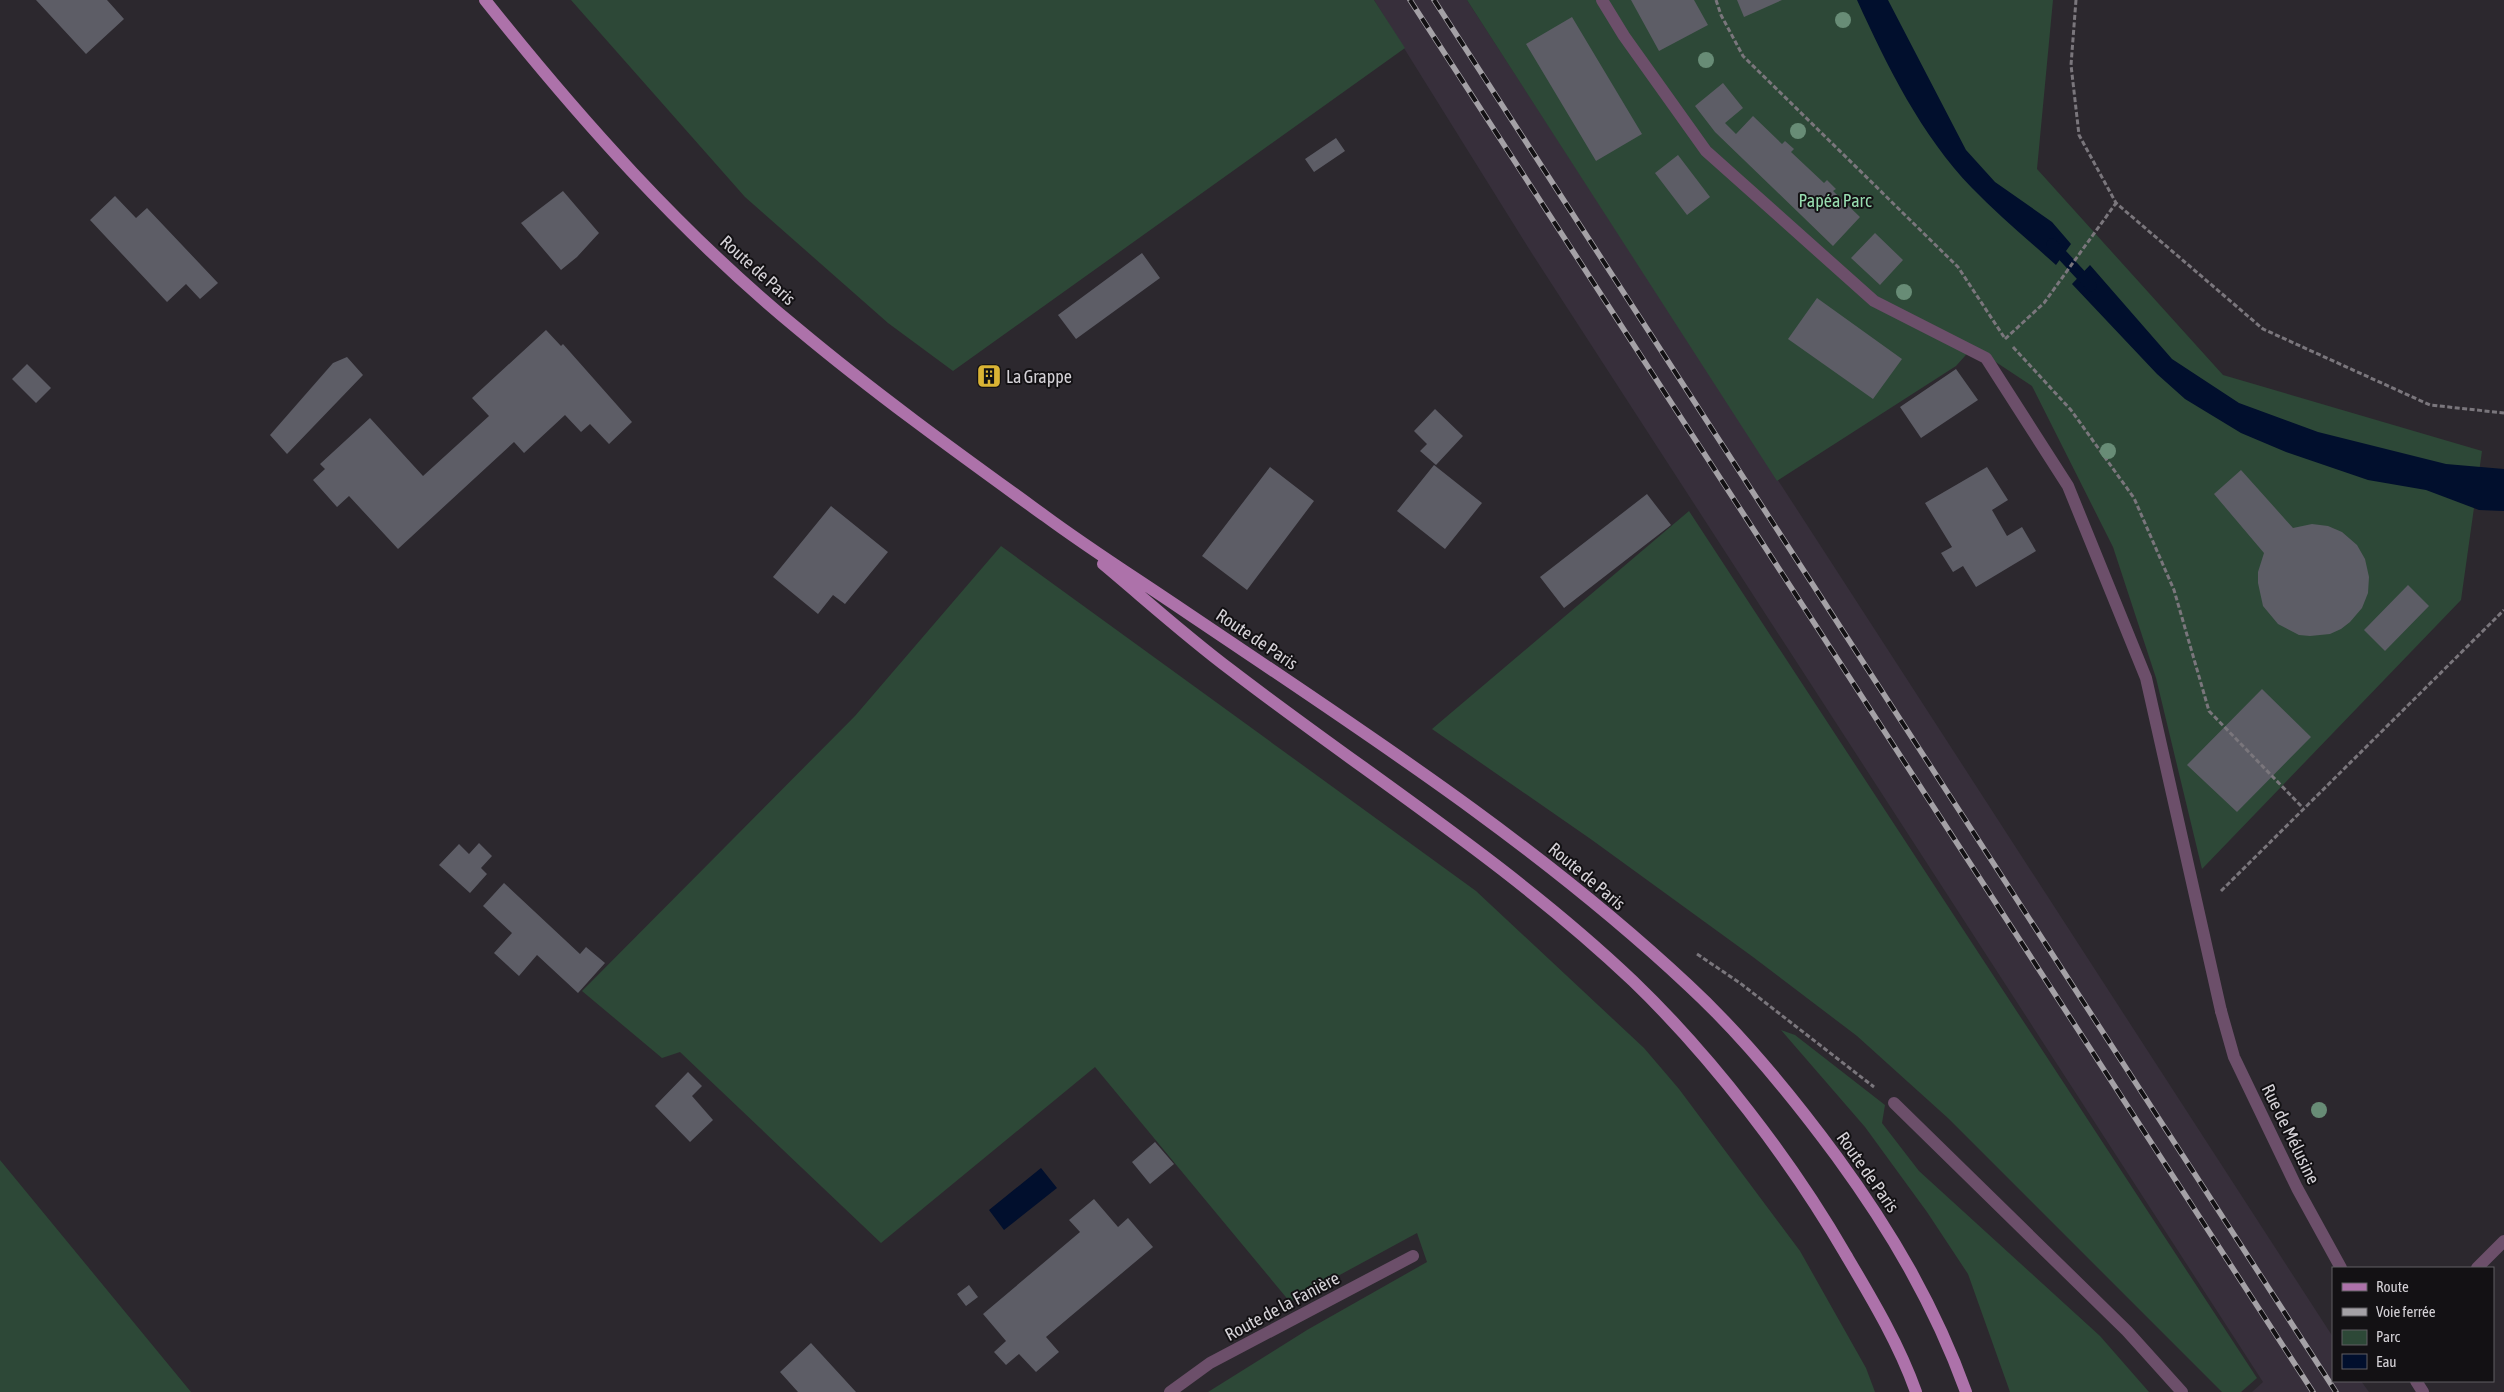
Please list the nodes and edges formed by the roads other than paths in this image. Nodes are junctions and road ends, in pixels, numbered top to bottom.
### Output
1 (485, 0) edge
2 (1602, 0) edge
3 (1050, 520) junction
4 (1894, 1103) road end
5 (2504, 1241) edge
6 (1414, 1256) dead end
7 (2340, 1267) edge
8 (2478, 1267) edge
9 (1170, 1392) edge
10 (1916, 1392) edge
11 (1966, 1392) edge
12 (2182, 1392) edge

1 - 3 main road, Route de Paris
2 - 7 street, Rue de Mélusine
3 - 10 main road, Route de Paris
3 - 11 main road, Route de Paris
4 - 12 street
5 - 8 street
6 - 9 street, Route de la Fanière

